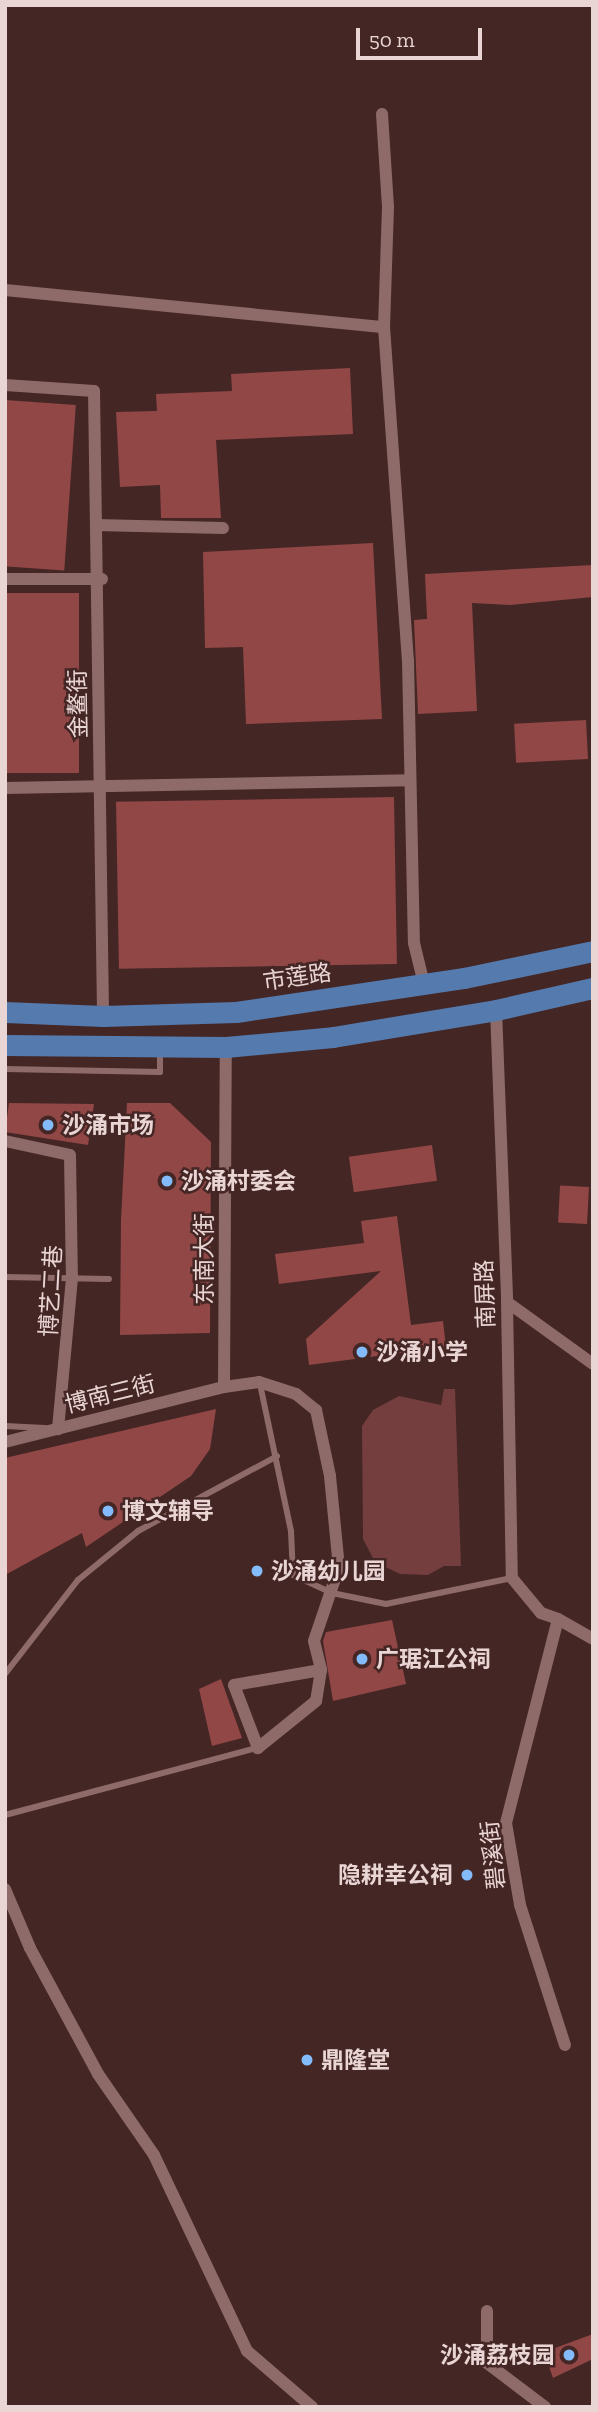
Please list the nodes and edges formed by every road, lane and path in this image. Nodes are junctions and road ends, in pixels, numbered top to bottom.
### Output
1 (382, 114) dead end
2 (5, 290) edge
3 (384, 327) junction
4 (5, 385) edge
5 (96, 525) junction
6 (223, 528) dead end
7 (5, 579) edge
8 (102, 579) dead end
9 (410, 780) junction
10 (101, 786) junction
11 (5, 788) edge
12 (593, 951) edge
13 (424, 984) junction
14 (593, 988) edge
15 (496, 1010) junction
16 (5, 1012) edge
17 (103, 1016) junction
18 (5, 1045) edge
19 (160, 1047) junction
20 (226, 1047) junction
21 (5, 1069) edge
22 (5, 1141) edge
23 (5, 1277) edge
24 (72, 1278) junction
25 (109, 1279) dead end
26 (507, 1302) junction
27 (593, 1364) edge
28 (259, 1382) junction
29 (224, 1387) junction
30 (5, 1426) edge
31 (58, 1429) junction
32 (5, 1442) edge
33 (276, 1455) junction
34 (512, 1578) junction
35 (332, 1593) junction
36 (558, 1619) junction
37 (593, 1639) edge
38 (321, 1670) junction
39 (5, 1674) edge
40 (258, 1748) junction
41 (5, 1815) edge
42 (5, 1889) edge
43 (565, 2045) dead end
44 (487, 2311) dead end
45 (312, 2407) edge
46 (545, 2407) edge

1 - 3 street
2 - 3 street
3 - 9 street
4 - 5 street, 金鳌街
5 - 6 street
5 - 10 street, 金鳌街
7 - 8 street
9 - 10 street
9 - 13 street
10 - 11 street
10 - 17 street, 金鳌街
12 - 13 main road, 市莲路
13 - 17 main road, 市莲路
14 - 15 main road
15 - 20 main road
15 - 26 street, 南屏路
16 - 17 main road, 市莲路
18 - 19 main road
19 - 20 main road
19 - 21 lane
20 - 29 street, 东南大街
22 - 24 lane, 博艺二巷
23 - 24 lane
24 - 25 lane
24 - 31 lane, 博艺二巷
26 - 27 street
26 - 34 street, 南屏路
28 - 29 street, 博南三街
28 - 33 lane
28 - 35 street
29 - 31 street, 博南三街
30 - 31 lane, 博南三街
31 - 32 street
33 - 35 lane
33 - 39 lane
34 - 35 lane
34 - 36 street
35 - 38 street
36 - 37 street
36 - 43 street, 碧溪街
38 - 40 street
38 - 40 street
40 - 41 lane
42 - 45 street
44 - 46 street

